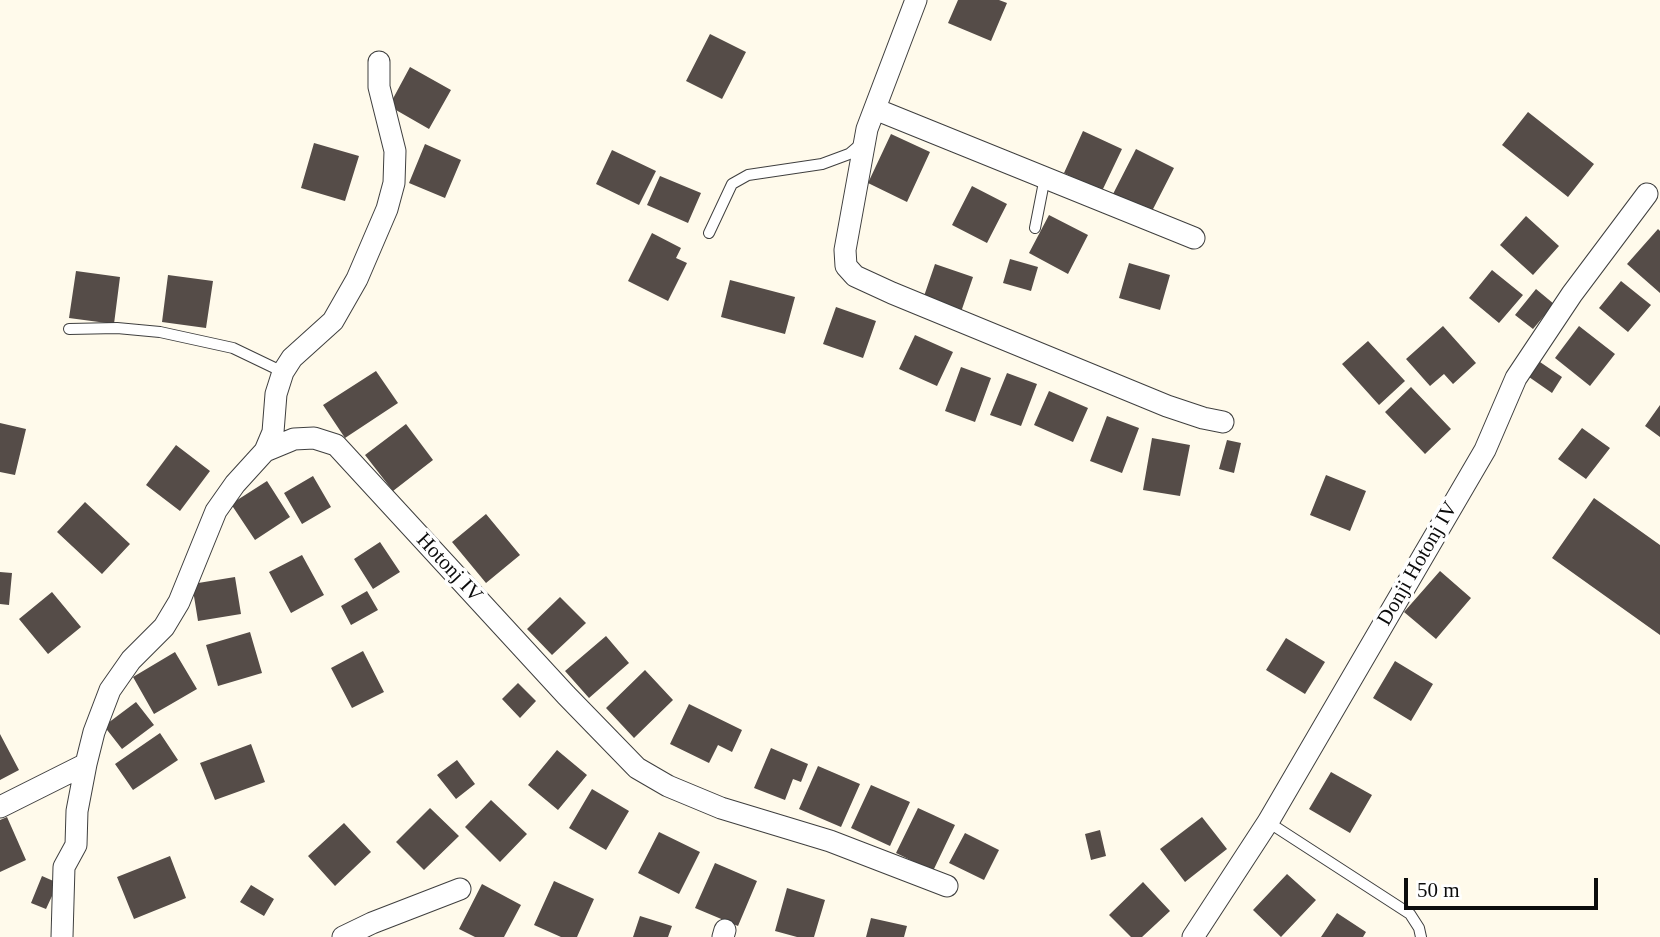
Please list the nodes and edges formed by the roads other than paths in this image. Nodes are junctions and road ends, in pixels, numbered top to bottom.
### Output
1 (915, 0) edge
2 (379, 62) dead end
3 (875, 109) junction
4 (865, 141) junction
5 (1045, 177) junction
6 (1647, 194) dead end
7 (1035, 228) dead end
8 (709, 233) dead end
9 (1194, 238) dead end
10 (69, 329) dead end
11 (283, 372) junction
12 (1223, 422) dead end
13 (265, 451) junction
14 (86, 764) junction
15 (0, 807) edge
16 (1268, 822) junction
17 (947, 886) dead end
18 (460, 889) dead end
19 (62, 937) edge
20 (343, 937) edge
21 (1193, 937) edge
22 (1421, 937) edge

1 - 3 street
2 - 11 street
3 - 4 street
3 - 5 street
4 - 8 lane
4 - 12 street
5 - 7 lane
5 - 9 street
6 - 16 street, Donji Hotonj IV
10 - 11 lane
11 - 13 street
13 - 14 street, Hotonj IV
13 - 17 street, Hotonj IV
14 - 15 street
14 - 19 street, Hotonj IV
16 - 21 street, Donji Hotonj IV
16 - 22 lane
18 - 20 street

